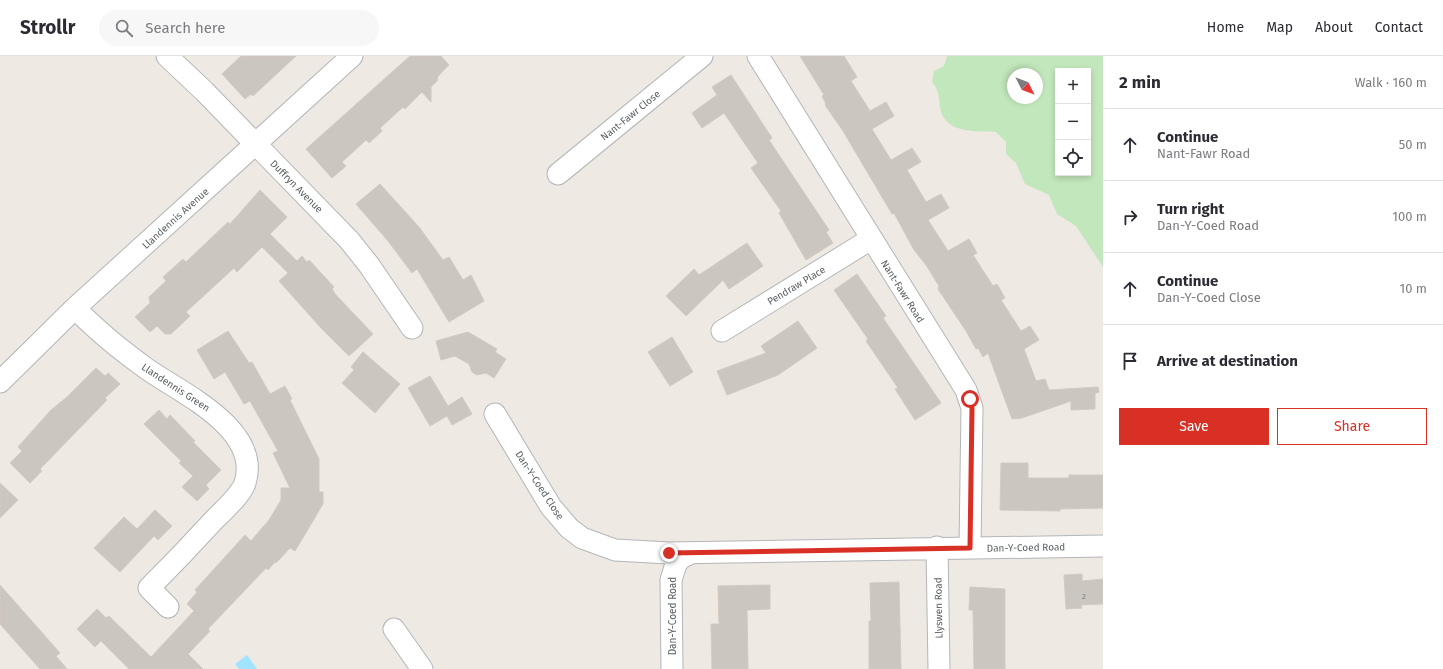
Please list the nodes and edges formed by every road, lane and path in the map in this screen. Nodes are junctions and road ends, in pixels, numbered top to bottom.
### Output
1 (167, 56) edge
2 (352, 56) edge
3 (702, 56) edge
4 (758, 56) edge
5 (256, 144) junction
6 (558, 174) dead end
7 (871, 239) junction
8 (75, 308) junction
9 (412, 328) dead end
10 (722, 331) dead end
11 (0, 382) edge
12 (495, 414) dead end
13 (1103, 546) edge
14 (937, 547) junction
15 (970, 548) junction
16 (692, 553) junction
17 (168, 607) dead end
18 (394, 629) dead end
19 (422, 669) edge
20 (672, 669) edge
21 (939, 669) edge

1 - 5 street, Duffryn Avenue
2 - 5 street, Llandennis Avenue
3 - 6 street, Nant-Fawr Close
4 - 7 street, Nant-Fawr Road
5 - 8 street, Llandennis Avenue
5 - 9 street, Duffryn Avenue
7 - 10 street, Pendraw Place
7 - 15 street, Nant-Fawr Road
8 - 11 street, Llandennis Avenue
8 - 17 street, Llandennis Green
12 - 16 street, Dan-Y-Coed Close
13 - 15 street, Dan-Y-Coed Road
14 - 15 street, Dan-Y-Coed Road
14 - 16 street, Dan-Y-Coed Road
14 - 21 street, Llyswen Road
16 - 20 street, Dan-Y-Coed Road
18 - 19 street

